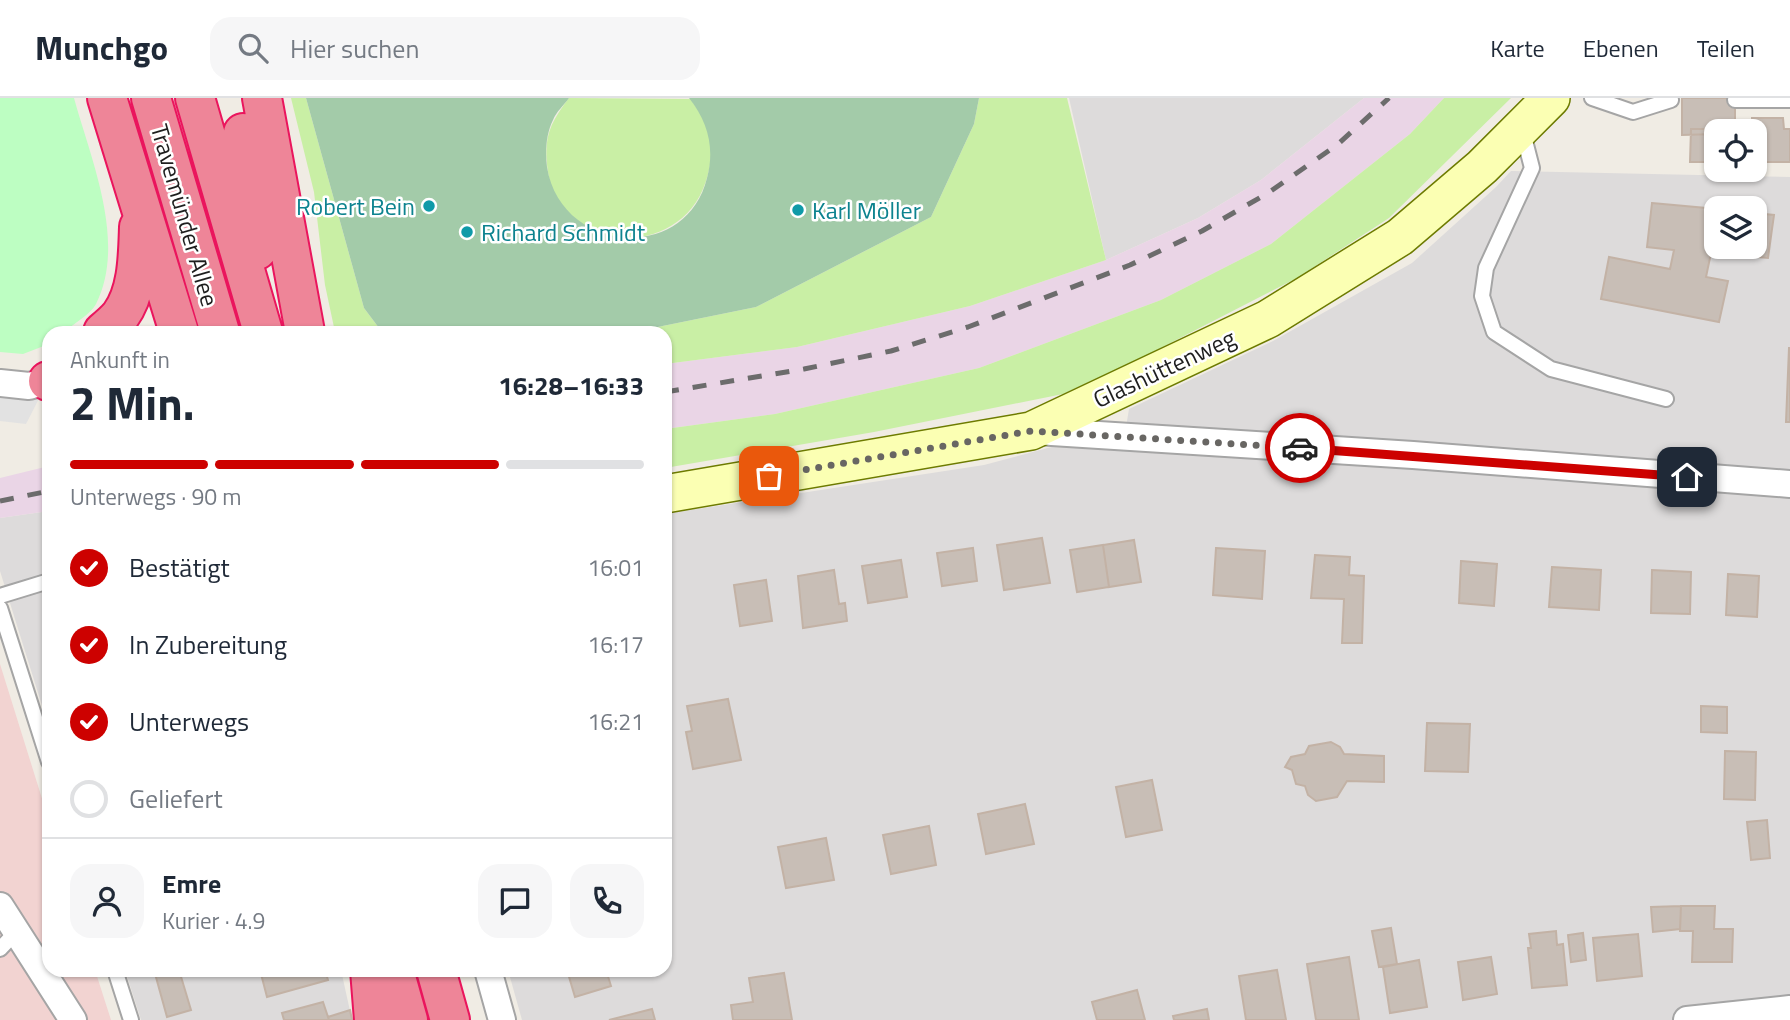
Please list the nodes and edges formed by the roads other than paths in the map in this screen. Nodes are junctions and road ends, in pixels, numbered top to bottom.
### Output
1 (107, 98) edge
2 (151, 98) edge
3 (195, 98) edge
4 (237, 98) edge
5 (262, 98) edge
6 (1551, 98) edge
7 (1591, 98) edge
8 (1671, 100) dead end
9 (1735, 100) dead end
10 (1790, 100) edge
11 (1521, 128) junction
12 (139, 204) junction
13 (109, 326) edge
14 (176, 326) edge
15 (217, 326) edge
16 (262, 326) edge
17 (263, 326) edge
18 (303, 326) edge
19 (0, 383) edge
20 (42, 383) edge
21 (1666, 399) dead end
22 (1031, 431) junction
23 (1790, 484) edge
24 (672, 493) edge
25 (42, 583) edge
26 (0, 596) edge
27 (0, 608) edge
28 (42, 740) edge
29 (0, 906) edge
30 (8, 940) edge
31 (117, 977) edge
32 (371, 977) edge
33 (396, 977) edge
34 (438, 977) edge
35 (490, 977) edge
36 (1790, 1009) edge
37 (73, 1020) edge
38 (131, 1020) edge
39 (374, 1020) edge
40 (408, 1020) edge
41 (450, 1020) edge
42 (502, 1020) edge
43 (1687, 1020) edge

1 - 12 highway
2 - 15 highway, Travemünder Allee
3 - 16 highway, Travemünder Allee
4 - 17 highway
5 - 18 highway
6 - 11 street, Glashüttenweg
7 - 8 lane
9 - 10 lane
11 - 21 lane
11 - 22 street, Glashüttenweg
12 - 13 highway
12 - 14 highway
19 - 20 street
22 - 23 street
22 - 24 street, Glashüttenweg
25 - 26 lane
27 - 28 lane
29 - 30 street
30 - 37 street
31 - 38 lane
32 - 39 highway
33 - 40 highway
34 - 41 highway
35 - 42 street
36 - 43 street

